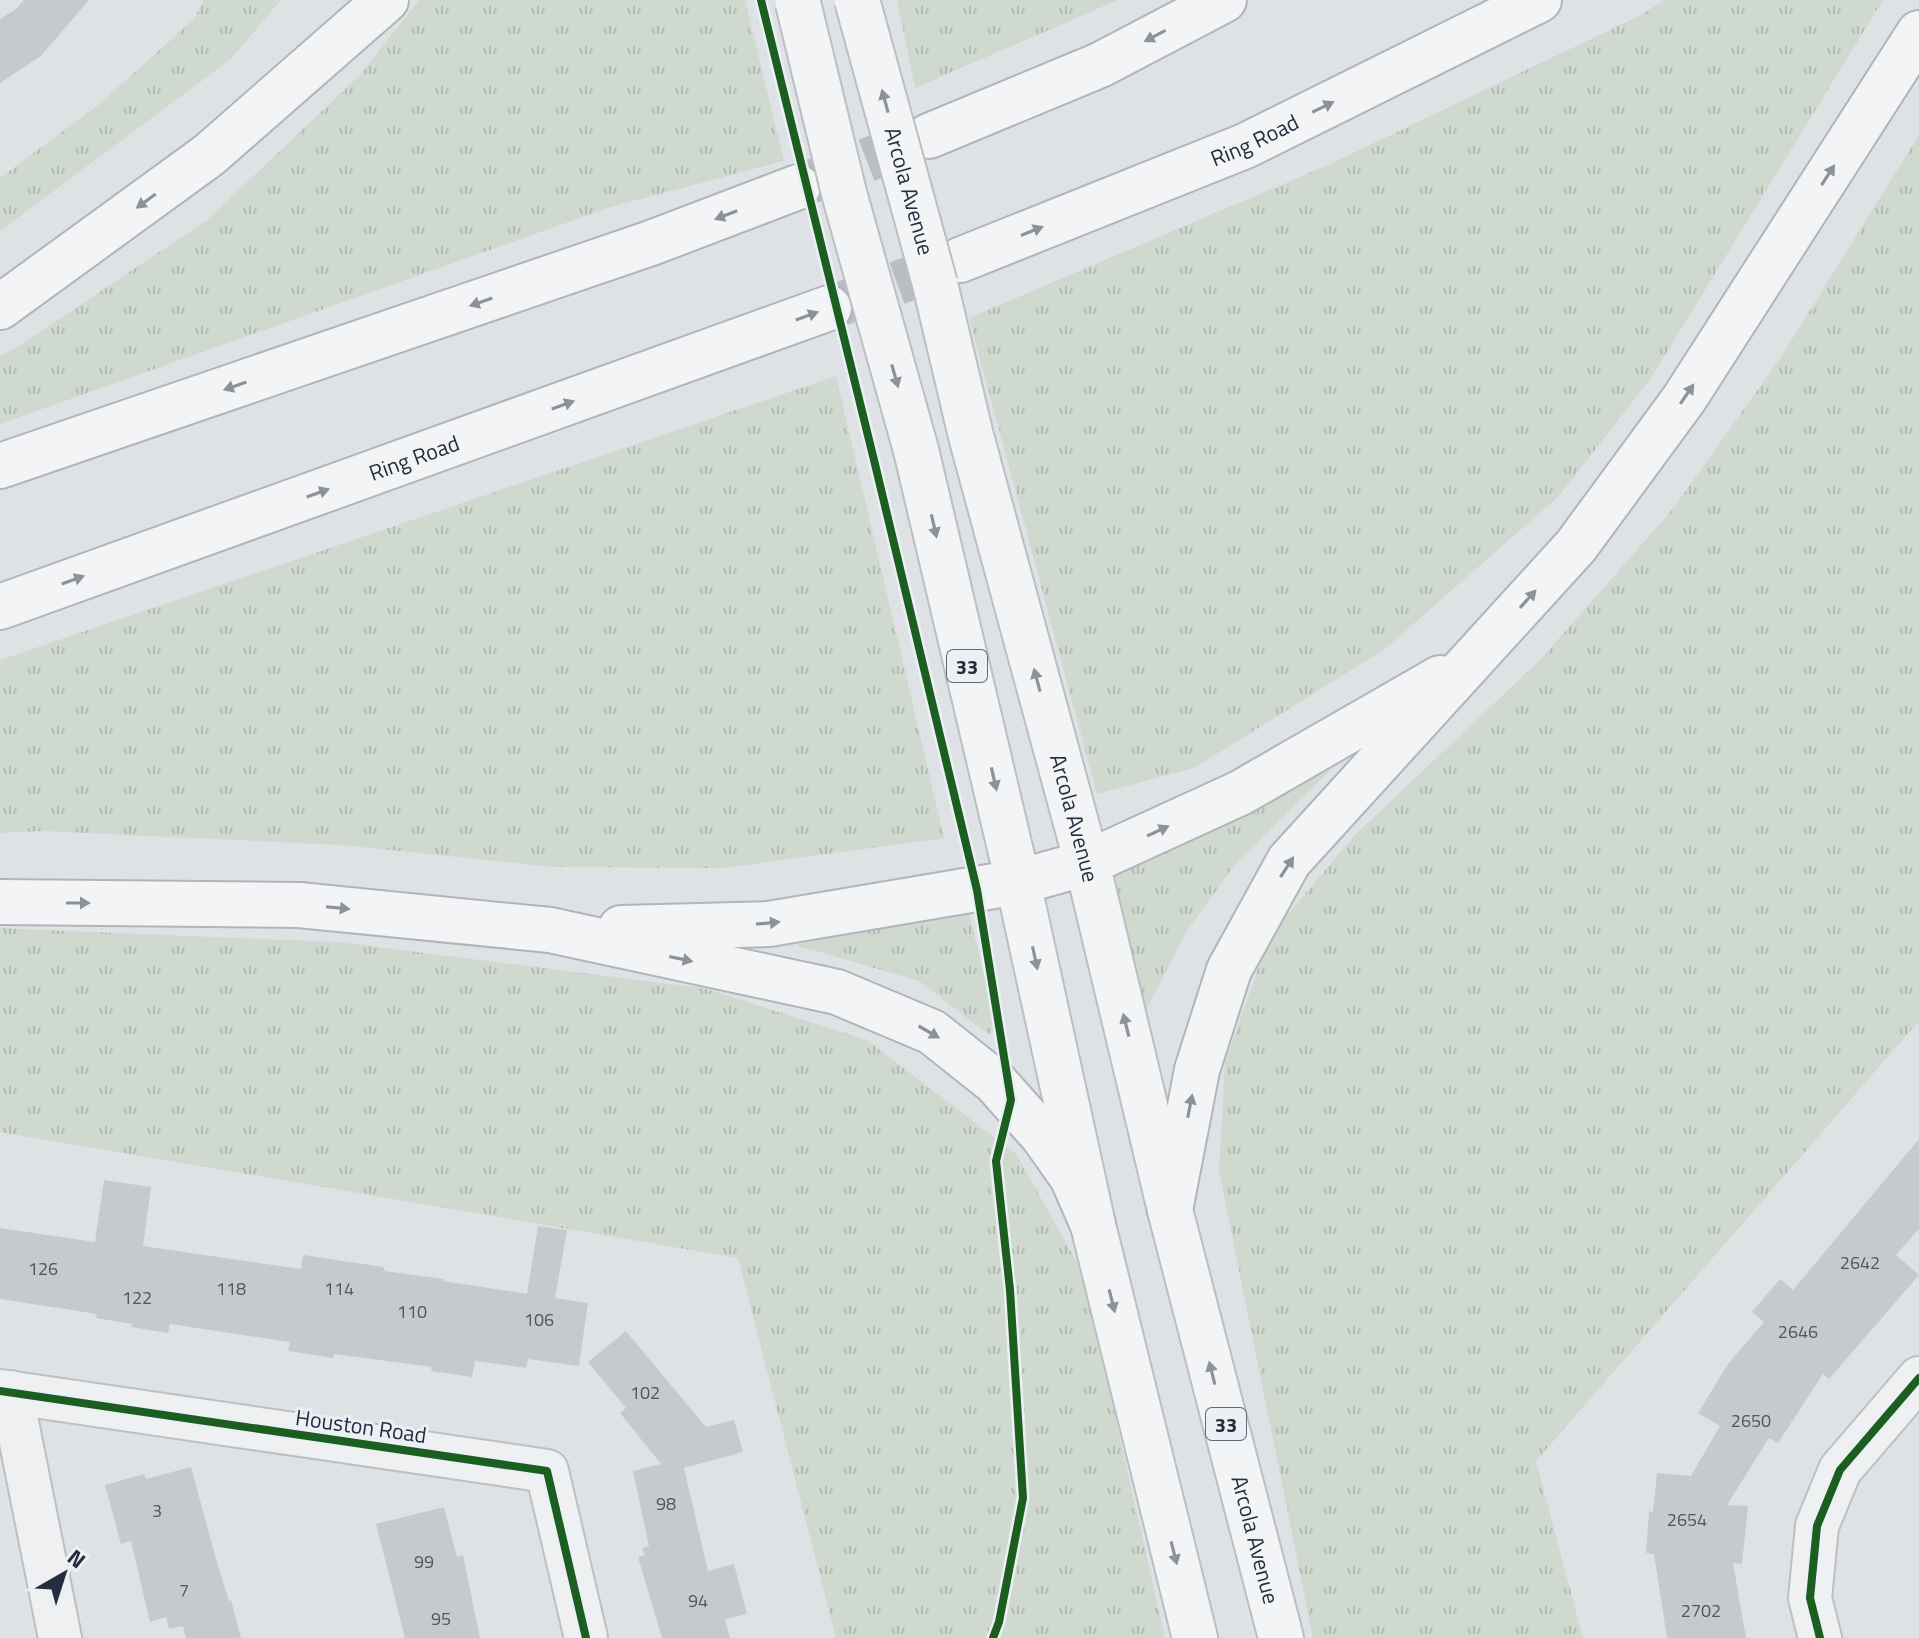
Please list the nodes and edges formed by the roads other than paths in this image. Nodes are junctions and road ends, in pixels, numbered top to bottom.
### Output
1 (337, 0) edge
2 (386, 0) edge
3 (857, 0) edge
4 (1224, 0) edge
5 (1539, 0) edge
6 (798, 2) edge
7 (1919, 33) edge
8 (929, 136) tunnel mouth
9 (209, 155) junction
10 (798, 187) tunnel mouth
11 (960, 260) tunnel mouth
12 (0, 307) edge
13 (829, 308) tunnel mouth
14 (0, 466) edge
15 (0, 607) edge
16 (1476, 657) junction
17 (1087, 863) junction
18 (1018, 882) junction
19 (0, 902) edge
20 (550, 930) junction
21 (1170, 1210) junction
22 (1093, 1225) junction
23 (1919, 1378) edge
24 (5, 1391) edge
25 (60, 1638) edge
26 (586, 1638) edge
27 (1195, 1638) edge
28 (1281, 1638) edge
29 (1820, 1638) edge

1 - 9 main road
2 - 9 main road
17 -> 3 main road, Arcola Avenue / 33, bridge
4 -> 8 main road
11 -> 5 main road, Ring Road
6 -> 18 main road, 33, bridge
16 -> 7 main road
9 -> 12 main road
10 -> 14 main road
15 -> 13 main road, Ring Road
17 -> 16 main road
21 -> 16 main road
17 - 18 main road
21 -> 17 main road, Arcola Avenue / 33
20 -> 18 main road
18 -> 22 main road, 33
19 -> 20 main road
20 -> 22 main road
28 -> 21 main road, Arcola Avenue / 33
22 -> 27 main road, 33
23 - 29 street
24 - 25 street
24 - 26 street, Houston Road

